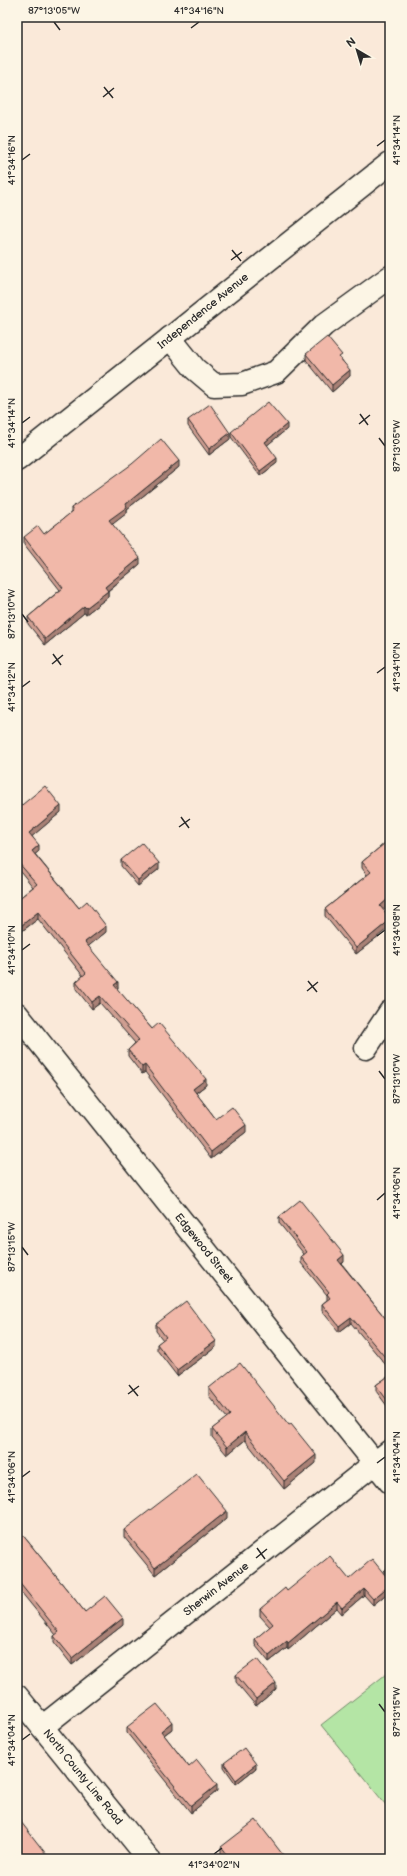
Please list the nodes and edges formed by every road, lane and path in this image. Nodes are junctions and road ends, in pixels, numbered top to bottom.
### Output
1 (390, 163) edge
2 (390, 277) edge
3 (170, 338) junction
4 (17, 460) edge
5 (390, 1012) edge
6 (17, 1014) edge
7 (366, 1048) dead end
8 (382, 1457) edge
9 (390, 1482) edge
10 (17, 1696) edge
11 (42, 1727) junction
12 (149, 1859) edge

1 - 3 street, Independence Avenue
2 - 3 street
3 - 4 street, Independence Avenue
5 - 7 street
6 - 8 street, Edgewood Street
8 - 9 street, Edgewood Street
8 - 11 street, Sherwin Avenue
10 - 11 street, North County Line Road
11 - 12 street, North County Line Road

